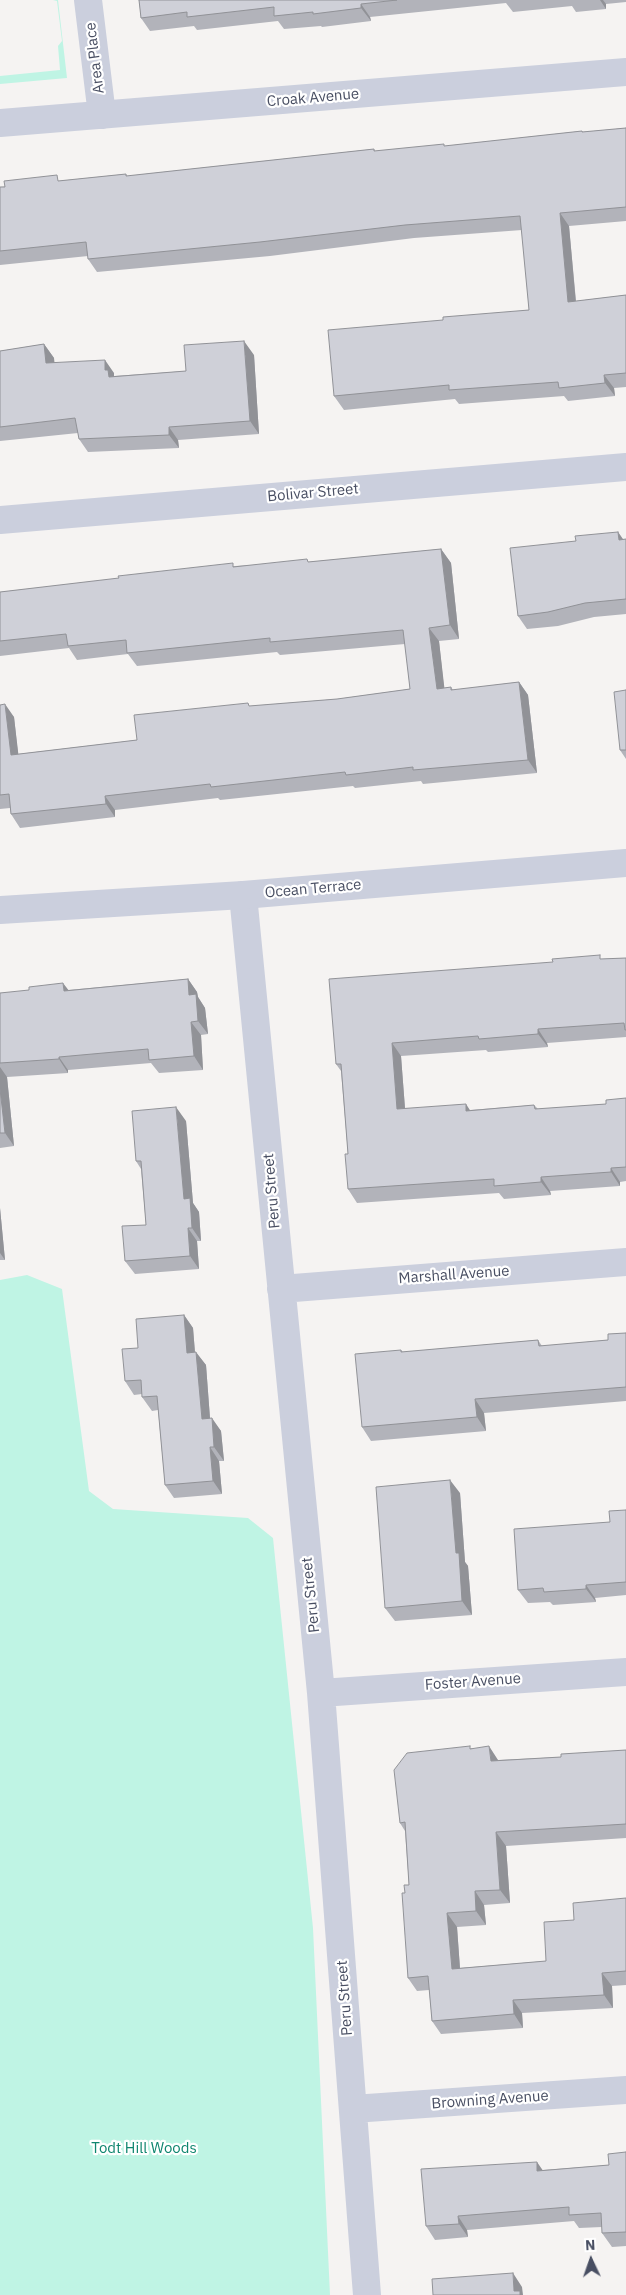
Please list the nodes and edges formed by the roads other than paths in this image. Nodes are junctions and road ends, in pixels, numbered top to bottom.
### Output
1 (88, 0) edge
2 (626, 72) edge
3 (102, 115) junction
4 (0, 123) edge
5 (626, 467) edge
6 (0, 520) edge
7 (626, 863) edge
8 (244, 895) junction
9 (0, 910) edge
10 (626, 1262) edge
11 (281, 1289) junction
12 (626, 1672) edge
13 (321, 1693) junction
14 (626, 2090) edge
15 (353, 2109) junction
16 (367, 2295) edge

1 - 3 street, Area Place
2 - 3 street, Croak Avenue
3 - 4 street, Croak Avenue
5 - 6 street, Bolivar Street
7 - 8 street, Ocean Terrace
8 - 9 street, Ocean Terrace
8 - 11 street, Peru Street
10 - 11 street, Marshall Avenue
11 - 13 street, Peru Street
12 - 13 street, Foster Avenue
13 - 15 street, Peru Street
14 - 15 street, Browning Avenue
15 - 16 street, Peru Street

